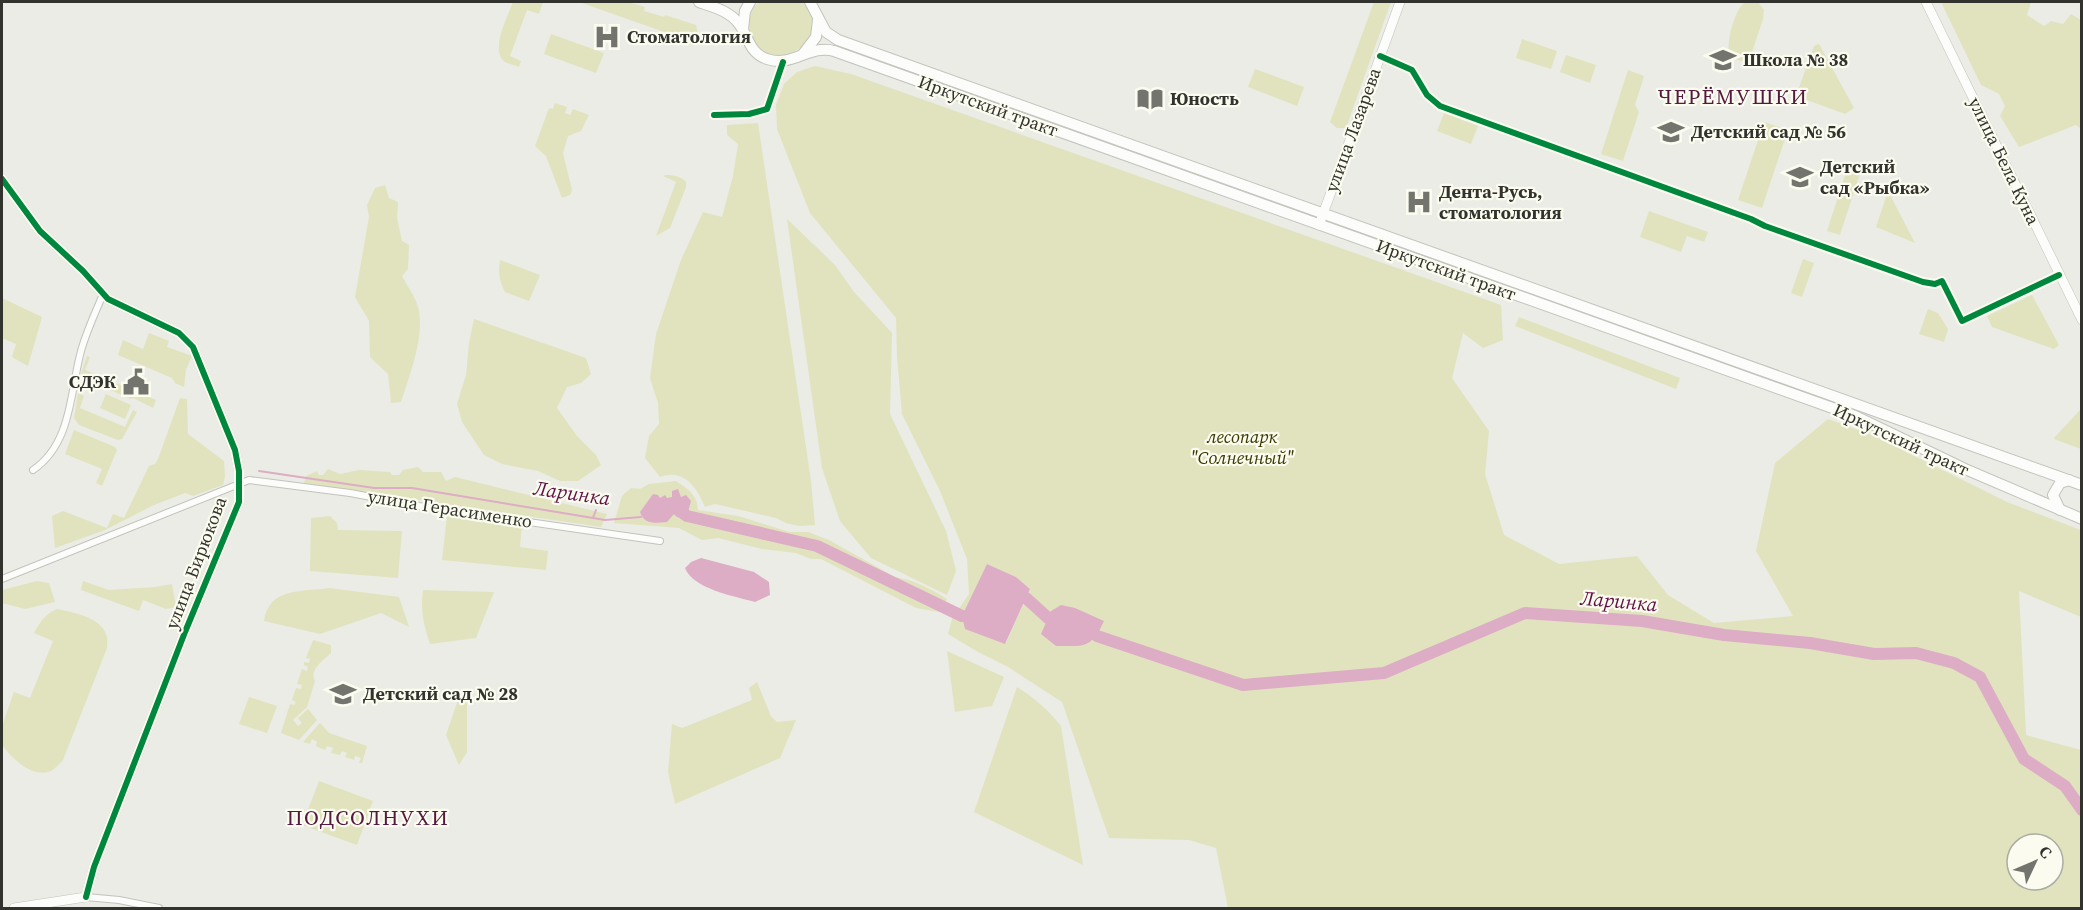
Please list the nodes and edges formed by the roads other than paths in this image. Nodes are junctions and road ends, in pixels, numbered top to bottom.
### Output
1 (699, 2) edge
2 (750, 2) edge
3 (810, 2) edge
4 (1400, 2) edge
5 (1926, 2) edge
6 (818, 20) junction
7 (744, 34) junction
8 (802, 55) junction
9 (1380, 56) junction
10 (783, 62) junction
11 (714, 115) dead end
12 (2, 179) edge
13 (1323, 213) junction
14 (1319, 225) junction
15 (2059, 275) junction
16 (103, 294) junction
17 (2082, 320) edge
18 (33, 470) dead end
19 (2068, 480) junction
20 (240, 484) junction
21 (2082, 485) edge
22 (2060, 510) junction
23 (2082, 519) edge
24 (660, 541) dead end
25 (2, 579) edge
26 (86, 897) junction
27 (14, 909) edge
28 (159, 909) edge

1 - 7 main road
2 - 7 main road
3 - 6 main road, Иркутский тракт
4 - 9 street, улица Лазарева
5 - 15 street, улица Бела Куна
6 - 8 main road
6 - 13 main road, Иркутский тракт
7 - 10 main road
8 - 10 main road, Иркутский тракт
8 - 14 main road, Иркутский тракт
9 - 13 street, улица Лазарева
9 - 15 street
10 - 11 street
12 - 16 street, улица Бирюкова
13 - 14 street, улица Лазарева
13 - 19 main road, Иркутский тракт
14 - 22 main road, Иркутский тракт
15 - 17 street, улица Бела Куна
16 - 18 street
16 - 20 street, улица Бирюкова
19 - 21 main road, Иркутский тракт
19 - 22 main road
20 - 24 street, улица Герасименко
20 - 25 street, улица Бирюкова
20 - 26 street, улица Бирюкова
22 - 23 main road, Иркутский тракт
26 - 27 street
26 - 28 street

